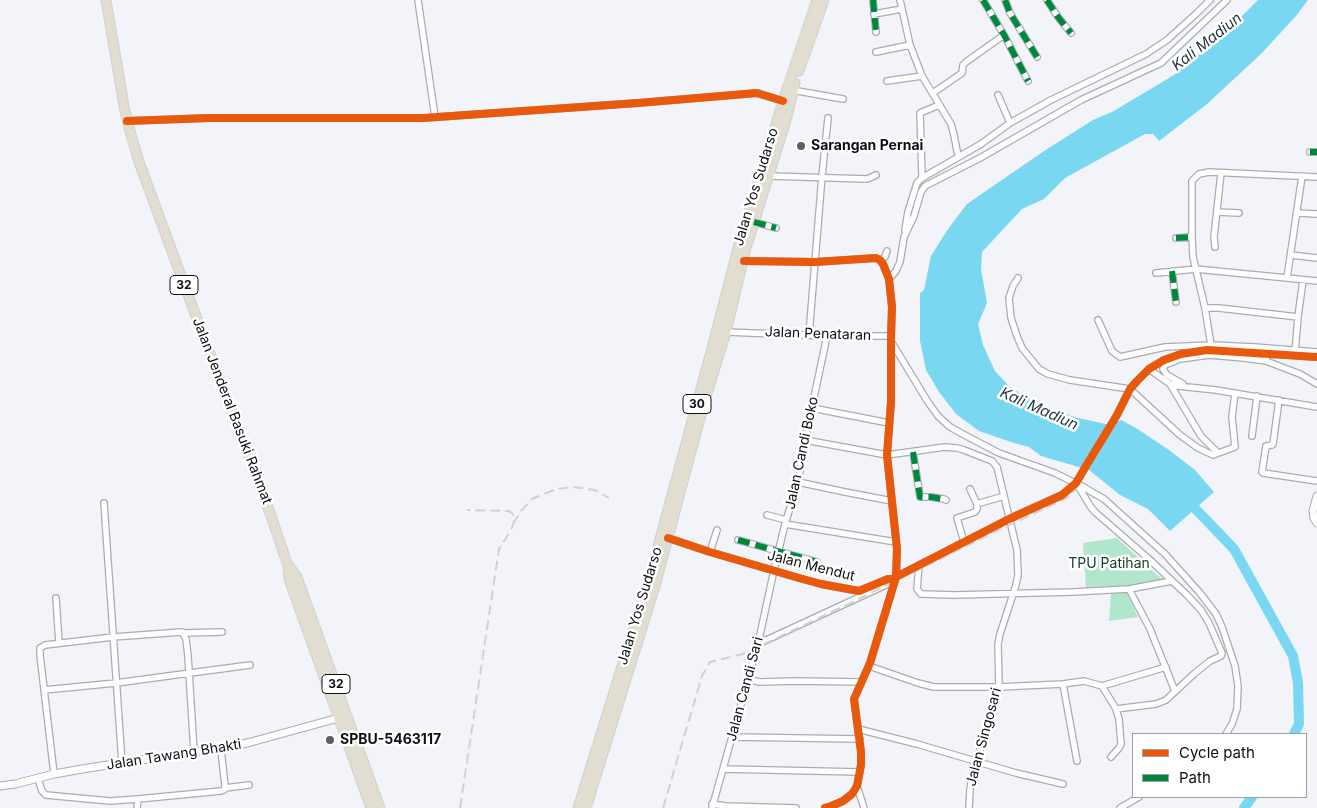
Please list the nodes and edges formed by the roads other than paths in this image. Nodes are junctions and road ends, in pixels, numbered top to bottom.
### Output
1 (106, 0) edge
2 (418, 0) edge
3 (817, 0) edge
4 (824, 0) edge
5 (873, 0) edge
6 (900, 0) edge
7 (983, 0) edge
8 (1005, 0) edge
9 (1047, 0) edge
10 (1210, 0) edge
11 (1227, 0) edge
12 (902, 9) junction
13 (874, 14) junction
14 (876, 32) dead end
15 (1071, 33) dead end
16 (1004, 36) junction
17 (910, 46) junction
18 (876, 52) dead end
19 (1036, 57) dead end
20 (922, 76) junction
21 (887, 81) dead end
22 (1028, 81) dead end
23 (792, 90) junction
24 (933, 93) junction
25 (998, 95) dead end
26 (843, 99) dead end
27 (783, 101) junction
28 (939, 105) junction
29 (782, 116) junction
30 (435, 117) junction
31 (828, 118) dead end
32 (127, 121) junction
33 (1010, 123) junction
34 (959, 156) junction
35 (1221, 173) junction
36 (876, 175) dead end
37 (769, 176) junction
38 (822, 176) junction
39 (1302, 176) junction
40 (1317, 177) edge
41 (922, 178) junction
42 (1217, 212) junction
43 (1239, 213) dead end
44 (1298, 213) junction
45 (1317, 214) edge
46 (754, 222) junction
47 (776, 228) dead end
48 (904, 237) junction
49 (1192, 237) junction
50 (1176, 238) dead end
51 (1215, 247) dead end
52 (886, 251) dead end
53 (1291, 255) junction
54 (1317, 258) edge
55 (880, 260) junction
56 (744, 261) junction
57 (815, 262) junction
58 (1196, 269) junction
59 (1172, 271) junction
60 (1156, 273) dead end
61 (892, 275) junction
62 (1018, 278) dead end
63 (1287, 278) junction
64 (1303, 280) junction
65 (1317, 281) edge
66 (1176, 302) dead end
67 (1206, 308) junction
68 (1298, 317) junction
69 (1098, 320) dead end
70 (726, 332) junction
71 (809, 334) junction
72 (827, 336) junction
73 (891, 339) junction
74 (1211, 345) junction
75 (1317, 352) edge
76 (1295, 353) junction
77 (1267, 354) junction
78 (1317, 357) edge
79 (1266, 361) junction
80 (1149, 369) junction
81 (1170, 384) junction
82 (1317, 384) edge
83 (1189, 387) junction
84 (1130, 389) junction
85 (1235, 393) junction
86 (1256, 396) junction
87 (1279, 400) junction
88 (701, 402) junction
89 (1317, 407) edge
90 (812, 408) junction
91 (890, 423) junction
92 (1252, 436) dead end
93 (805, 440) junction
94 (913, 452) junction
95 (1218, 453) junction
96 (886, 454) junction
97 (1317, 481) edge
98 (798, 482) junction
99 (1077, 483) junction
100 (970, 489) dead end
101 (1004, 496) junction
102 (1317, 496) edge
103 (946, 500) dead end
104 (892, 501) junction
105 (104, 503) dead end
106 (977, 504) junction
107 (767, 515) dead end
108 (1009, 520) junction
109 (786, 522) junction
110 (1317, 523) edge
111 (717, 530) dead end
112 (668, 538) junction
113 (738, 540) dead end
114 (896, 542) junction
115 (964, 542) junction
116 (710, 552) junction
117 (778, 552) junction
118 (817, 562) dead end
119 (919, 565) junction
120 (774, 570) junction
121 (894, 578) junction
122 (1172, 581) junction
123 (1129, 589) junction
124 (859, 594) junction
125 (1013, 594) junction
126 (56, 598) dead end
127 (222, 632) dead end
128 (183, 633) junction
129 (113, 637) junction
130 (59, 643) junction
131 (758, 644) junction
132 (250, 666) dead end
133 (869, 666) junction
134 (1166, 667) junction
135 (189, 674) junction
136 (749, 680) junction
137 (861, 682) junction
138 (116, 683) junction
139 (1063, 684) junction
140 (1102, 686) junction
141 (999, 687) junction
142 (44, 690) junction
143 (1175, 691) junction
144 (1116, 708) junction
145 (343, 717) junction
146 (858, 729) junction
147 (1227, 733) edge
148 (732, 737) junction
149 (860, 739) junction
150 (221, 749) junction
151 (194, 752) junction
152 (1111, 757) dead end
153 (976, 761) junction
154 (1076, 761) dead end
155 (122, 763) junction
156 (723, 769) junction
157 (860, 772) junction
158 (54, 774) junction
159 (38, 779) junction
160 (1062, 784) dead end
161 (248, 785) dead end
162 (0, 786) edge
163 (857, 786) junction
164 (225, 788) junction
165 (1137, 798) edge
166 (138, 800) junction
167 (712, 806) edge
168 (137, 808) edge
169 (371, 808) edge
170 (380, 808) edge
171 (578, 808) edge
172 (586, 808) edge
173 (778, 808) edge
174 (796, 808) edge
175 (825, 808) edge
176 (864, 808) edge
177 (969, 808) edge
178 (1120, 808) edge

1 - 32 highway, Jalan Jenderal Basuki Rahmat / 32
2 - 30 street
3 - 27 highway, Jalan Yos Sudarso / 30
4 - 23 highway, Jalan Yos Sudarso / 30
5 - 13 street
6 - 12 street
7 - 16 street
8 - 19 street
9 - 15 street
10 - 33 street
11 - 48 street
12 - 13 street
12 - 17 street
13 - 14 street
16 - 22 street
16 - 24 street
17 - 18 street
17 - 20 street
20 - 21 street
20 - 24 street
23 - 26 street
23 - 29 highway, Jalan Yos Sudarso / 30
24 - 28 street
25 - 33 street
27 - 29 highway, Jalan Yos Sudarso / 30
27 - 30 street
28 - 34 street
28 - 41 street
29 - 37 highway, Jalan Yos Sudarso / 30
29 - 88 highway, Jalan Yos Sudarso / 30
30 - 32 street
31 - 38 street
32 - 145 highway, Jalan Jenderal Basuki Rahmat / 32
33 - 34 street
34 - 41 street
35 - 39 street
35 - 42 street
35 - 49 street
36 - 38 street
37 - 38 street
37 - 46 highway, Jalan Yos Sudarso / 30
38 - 57 street
39 - 40 street
39 - 44 street
41 - 48 street
42 - 43 street
42 - 51 street
44 - 45 street
44 - 53 street
46 - 47 street
46 - 56 highway, Jalan Yos Sudarso / 30
48 - 61 street
49 - 50 street
49 - 58 street
52 - 55 street
53 - 54 street
53 - 63 street
55 - 57 street
55 - 61 street
56 - 57 street
56 - 70 highway, Jalan Yos Sudarso / 30
57 - 71 street
58 - 59 street
58 - 63 street
58 - 67 street
59 - 60 street
59 - 66 street
61 - 73 street
62 - 84 street
63 - 64 street
64 - 65 street
64 - 68 street
67 - 68 street
67 - 74 street
68 - 76 street
69 - 74 street
70 - 71 street, Jalan Penataran
70 - 88 highway, Jalan Yos Sudarso / 30
71 - 72 street, Jalan Penataran
72 - 73 street, Jalan Penataran
72 - 90 street, Jalan Candi Boko
73 - 91 street, Jalan Penataran
73 - 99 street
74 - 76 street
75 - 76 street
76 - 77 street
76 - 78 street
77 - 79 street
77 - 80 street
79 - 82 street
79 - 83 street
80 - 81 street
80 - 84 street
81 - 83 street
81 - 95 street
83 - 85 street
84 - 95 street
84 - 99 street
85 - 86 street
85 - 95 street
86 - 87 street
86 - 92 street
87 - 89 street
87 - 97 street
88 - 112 highway, Jalan Yos Sudarso / 30
88 - 171 highway, Jalan Yos Sudarso / 30
90 - 91 street
90 - 93 street, Jalan Candi Boko
91 - 96 street, Jalan Penataran
93 - 96 street
93 - 98 street, Jalan Candi Boko
94 - 96 street
94 - 101 street
94 - 103 street
96 - 104 street, Jalan Penataran
98 - 104 street
98 - 109 street, Jalan Candi Boko
99 - 108 street, Jalan Mendut
99 - 122 street
99 - 147 street
100 - 106 street
101 - 106 street
101 - 108 street
102 - 110 street
104 - 114 street, Jalan Penataran
105 - 129 street
106 - 115 street
107 - 109 street
108 - 115 street, Jalan Mendut
108 - 125 street, Jalan Singosari
109 - 114 street
109 - 117 street, Jalan Candi Boko
111 - 116 street
112 - 116 street, Jalan Mendut
112 - 172 highway, Jalan Yos Sudarso / 30
113 - 117 street
114 - 121 street, Jalan Penataran
115 - 119 street, Jalan Mendut
116 - 120 street, Jalan Mendut
117 - 118 street
117 - 120 street, Jalan Candi Boko
119 - 121 street, Jalan Mendut
119 - 125 street
120 - 124 street, Jalan Mendut
120 - 131 street, Jalan Candi Sari
121 - 124 street, Jalan Mendut
121 - 133 street, Jalan Penataran
122 - 123 street
122 - 143 street
123 - 125 street
123 - 134 street
124 - 131 street
125 - 141 street, Jalan Singosari
126 - 130 street
127 - 128 street
128 - 129 street
128 - 135 street
129 - 130 street
129 - 138 street
130 - 142 street
131 - 136 street, Jalan Candi Sari
132 - 135 street
133 - 137 street, Jalan Penataran
133 - 141 street
134 - 140 street
134 - 143 street
135 - 138 street
135 - 151 street
136 - 137 street
136 - 148 street, Jalan Candi Sari
137 - 146 street, Jalan Penataran
138 - 142 street
138 - 155 street
139 - 140 street
139 - 141 street
139 - 154 street
140 - 144 street
141 - 153 street, Jalan Singosari
142 - 158 street
143 - 144 street
144 - 152 street
145 - 150 street, Jalan Tawang Bhakti
145 - 169 highway, Jalan Jenderal Basuki Rahmat / 32
145 - 170 highway, Jalan Jenderal Basuki Rahmat / 32
146 - 149 street, Jalan Penataran
146 - 153 street
148 - 149 street
148 - 156 street, Jalan Candi Sari
149 - 157 street, Jalan Penataran
150 - 151 street, Jalan Tawang Bhakti
150 - 164 street
151 - 155 street, Jalan Tawang Bhakti
153 - 160 street
153 - 177 street, Jalan Singosari
155 - 158 street, Jalan Tawang Bhakti
156 - 157 street
156 - 167 street, Jalan Candi Sari
157 - 163 street, Jalan Penataran
158 - 159 street, Jalan Tawang Bhakti
159 - 162 street, Jalan Tawang Bhakti
159 - 166 street
161 - 164 street
163 - 175 street
163 - 176 street
164 - 166 street
165 - 178 street
166 - 168 street
167 - 173 street
173 - 174 street

